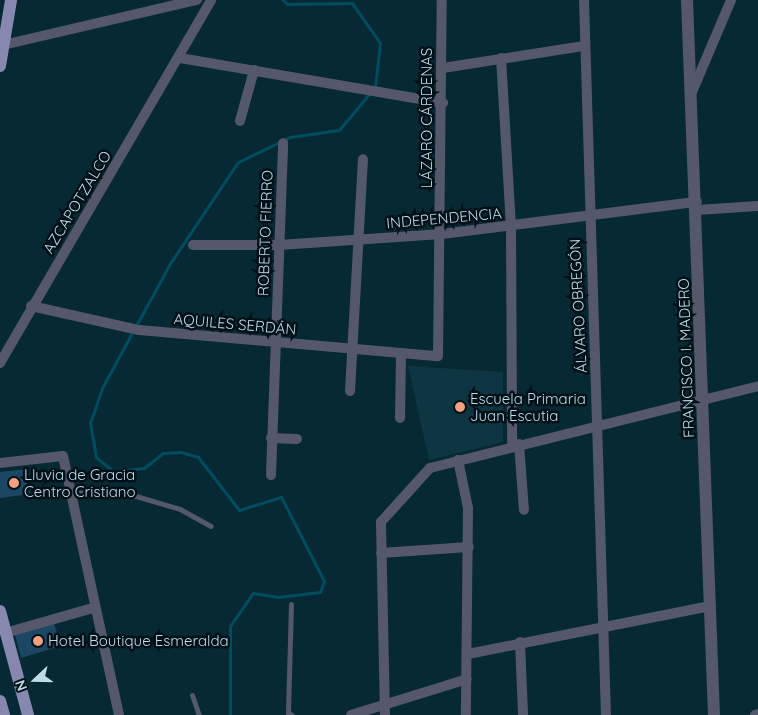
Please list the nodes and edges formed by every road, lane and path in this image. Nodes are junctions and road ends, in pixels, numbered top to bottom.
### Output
1 (11, 0) edge
2 (197, 0) edge
3 (211, 0) edge
4 (442, 0) edge
5 (584, 0) edge
6 (687, 0) edge
7 (731, 0) edge
8 (3, 46) junction
9 (584, 46) junction
10 (180, 58) junction
11 (501, 58) junction
12 (0, 66) edge
13 (442, 68) junction
14 (254, 70) junction
15 (692, 92) junction
16 (443, 103) junction
17 (240, 121) dead end
18 (283, 143) dead end
19 (363, 159) dead end
20 (697, 206) junction
21 (758, 206) edge
22 (589, 218) junction
23 (511, 227) junction
24 (442, 234) junction
25 (359, 240) junction
26 (192, 245) dead end
27 (279, 245) junction
28 (31, 306) junction
29 (276, 343) junction
30 (354, 349) junction
31 (401, 354) junction
32 (438, 356) joint
33 (0, 363) edge
34 (758, 386) edge
35 (350, 391) dead end
36 (704, 401) junction
37 (400, 418) dead end
38 (598, 423) junction
39 (271, 438) junction
40 (297, 439) dead end
41 (516, 445) junction
42 (458, 460) junction
43 (0, 463) edge
44 (271, 475) dead end
45 (72, 493) junction
46 (524, 510) dead end
47 (211, 526) dead end
48 (469, 547) junction
49 (381, 553) junction
50 (291, 604) dead end
51 (710, 606) junction
52 (93, 608) junction
53 (0, 612) edge
54 (601, 625) junction
55 (6, 633) junction
56 (520, 642) junction
57 (468, 654) junction
58 (467, 679) junction
59 (192, 695) dead end
60 (0, 701) edge
61 (385, 710) edge
62 (4, 715) edge
63 (28, 715) edge
64 (119, 715) edge
65 (199, 715) edge
66 (292, 715) edge
67 (351, 715) edge
68 (466, 715) edge
69 (523, 715) edge
70 (606, 715) edge
71 (714, 715) edge

1 - 8 main road
2 - 8 street
3 - 10 street, AZCAPOTZALCO
4 - 13 street, LÁZARO CÁRDENAS
5 - 9 street, ÁLVARO OBREGÓN
6 - 15 street, FRANCISCO I. MADERO
7 - 15 street
8 - 12 main road
9 - 11 street
9 - 22 street, ÁLVARO OBREGÓN
10 - 14 street
10 - 28 street, AZCAPOTZALCO
11 - 13 street
11 - 23 street
13 - 16 street, LÁZARO CÁRDENAS
14 - 16 street
14 - 17 street
15 - 20 street, FRANCISCO I. MADERO
16 - 24 street, LÁZARO CÁRDENAS
18 - 27 street, ROBERTO FIERRO
19 - 25 street
20 - 21 street, INDEPENDENCIA
20 - 22 street, INDEPENDENCIA
20 - 36 street, FRANCISCO I. MADERO
22 - 23 street, INDEPENDENCIA
22 - 38 street, ÁLVARO OBREGÓN
23 - 24 street, INDEPENDENCIA
23 - 41 street
24 - 25 street, INDEPENDENCIA
24 - 32 street, LÁZARO CÁRDENAS
25 - 27 street, INDEPENDENCIA
25 - 30 street
26 - 27 street, INDEPENDENCIA
27 - 29 street, ROBERTO FIERRO
28 - 29 street, AQUILES SERDÁN
28 - 33 street, AZCAPOTZALCO
29 - 30 street, AQUILES SERDÁN
29 - 39 street, ROBERTO FIERRO
30 - 31 street, AQUILES SERDÁN
30 - 35 street
31 - 32 street, AQUILES SERDÁN
31 - 37 street
34 - 36 street
36 - 38 street
36 - 51 street, FRANCISCO I. MADERO
38 - 41 street
38 - 54 street, ÁLVARO OBREGÓN
39 - 40 street
39 - 44 street, ROBERTO FIERRO
41 - 42 street
41 - 46 street
42 - 48 street
42 - 49 street
43 - 45 street
45 - 47 lane
45 - 52 street
48 - 49 street
48 - 57 street
49 - 61 street
50 - 66 lane
51 - 54 street
51 - 71 street, FRANCISCO I. MADERO
52 - 55 street
52 - 64 street
53 - 55 main road
54 - 56 street
54 - 70 street, ÁLVARO OBREGÓN
55 - 63 main road
56 - 57 street
56 - 69 street
57 - 58 street
58 - 61 street
58 - 68 street
59 - 65 lane
60 - 62 main road
61 - 67 street

